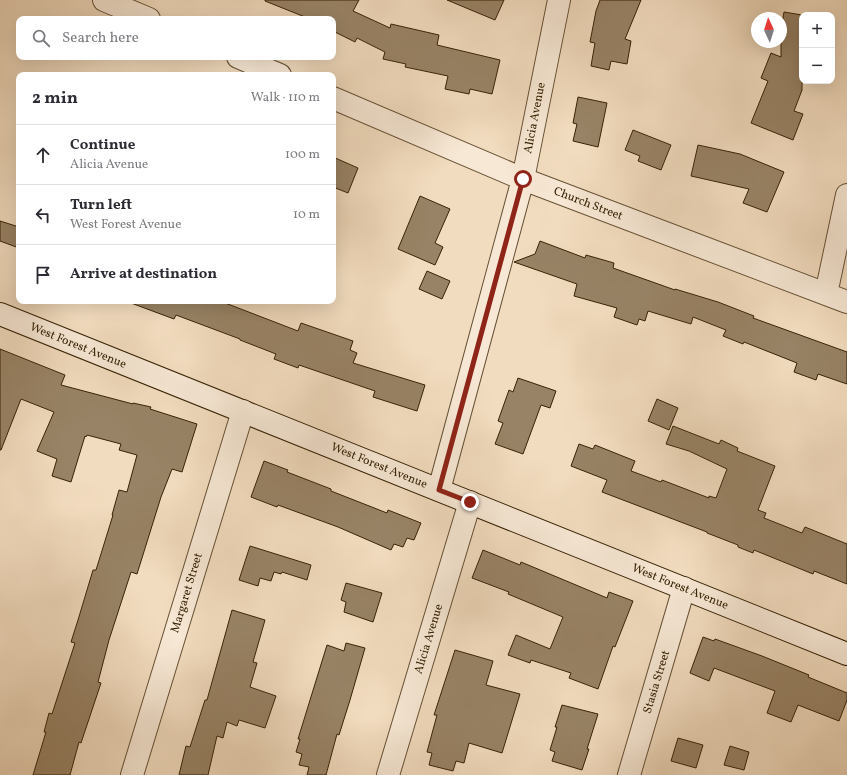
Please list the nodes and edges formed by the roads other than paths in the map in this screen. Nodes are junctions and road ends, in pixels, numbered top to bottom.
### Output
1 (104, 0) edge
2 (559, 0) edge
3 (142, 16) edge
4 (245, 60) edge
5 (273, 72) edge
6 (336, 99) edge
7 (523, 179) junction
8 (847, 195) edge
9 (826, 294) junction
10 (847, 302) edge
11 (0, 314) edge
12 (243, 411) junction
13 (439, 490) junction
14 (470, 502) junction
15 (684, 588) junction
16 (847, 654) edge
17 (132, 775) edge
18 (388, 775) edge
19 (629, 775) edge

1 - 3 street
2 - 7 street, Alicia Avenue
4 - 5 street
6 - 7 street, Church Street
7 - 9 street, Church Street
7 - 13 street, Alicia Avenue
8 - 9 street
9 - 10 street, Church Street
11 - 12 street, West Forest Avenue
12 - 13 street, West Forest Avenue
12 - 17 street, Margaret Street
13 - 14 street, West Forest Avenue
14 - 15 street, West Forest Avenue
14 - 18 street, Alicia Avenue
15 - 16 street, West Forest Avenue
15 - 19 street, Stasia Street

